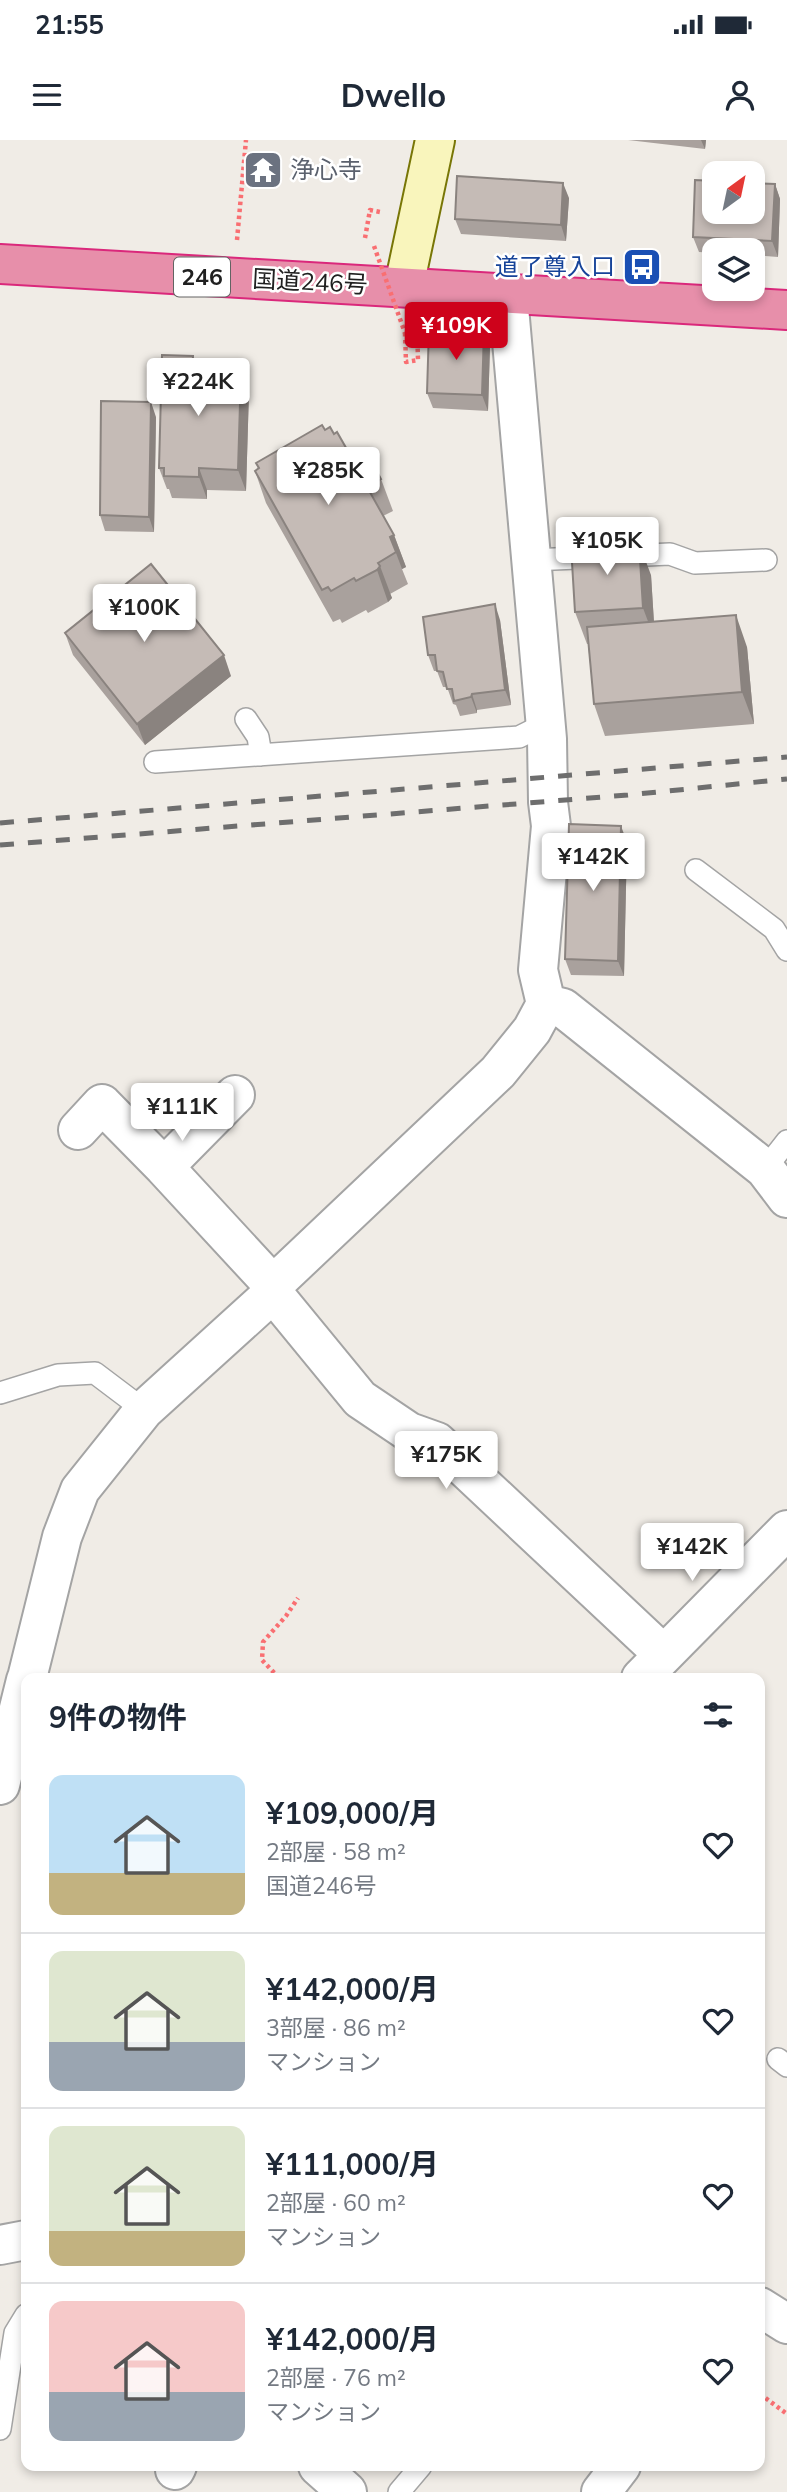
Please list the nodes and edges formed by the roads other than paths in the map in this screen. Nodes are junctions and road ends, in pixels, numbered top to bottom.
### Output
1 (435, 140) edge
2 (0, 264) edge
3 (508, 296) junction
4 (410, 301) junction
5 (787, 310) edge
6 (531, 560) junction
7 (766, 560) dead end
8 (246, 719) dead end
9 (545, 724) junction
10 (261, 755) junction
11 (155, 762) dead end
12 (696, 870) dead end
13 (787, 950) edge
14 (546, 1004) junction
15 (101, 1105) dead end
16 (226, 1115) dead end
17 (164, 1167) junction
18 (780, 1169) edge
19 (273, 1289) junction
20 (0, 1393) edge
21 (144, 1410) junction
22 (787, 1530) edge
23 (652, 1666) edge
24 (28, 1673) edge
25 (21, 1699) edge
26 (0, 1785) edge
27 (21, 2241) edge
28 (0, 2245) edge
29 (21, 2323) edge
30 (0, 2429) edge
31 (324, 2471) edge
32 (417, 2471) edge
33 (617, 2471) edge
34 (347, 2492) edge
35 (399, 2492) edge
36 (601, 2492) edge

1 - 4 street
2 - 4 highway, 国道246号 / 246
3 - 4 highway, 国道246号 / 246
3 - 5 highway, 国道246号 / 246
3 - 6 street
6 - 7 lane
6 - 9 street
8 - 10 lane
9 - 10 lane
9 - 14 street
10 - 11 lane
12 - 13 lane
14 - 18 street
14 - 19 street
15 - 17 street
16 - 17 street
17 - 19 street
19 - 21 street
19 - 23 street
20 - 21 lane
21 - 24 street
22 - 23 street
25 - 26 street
27 - 28 street
29 - 30 lane
31 - 34 street
32 - 35 lane
33 - 36 street

